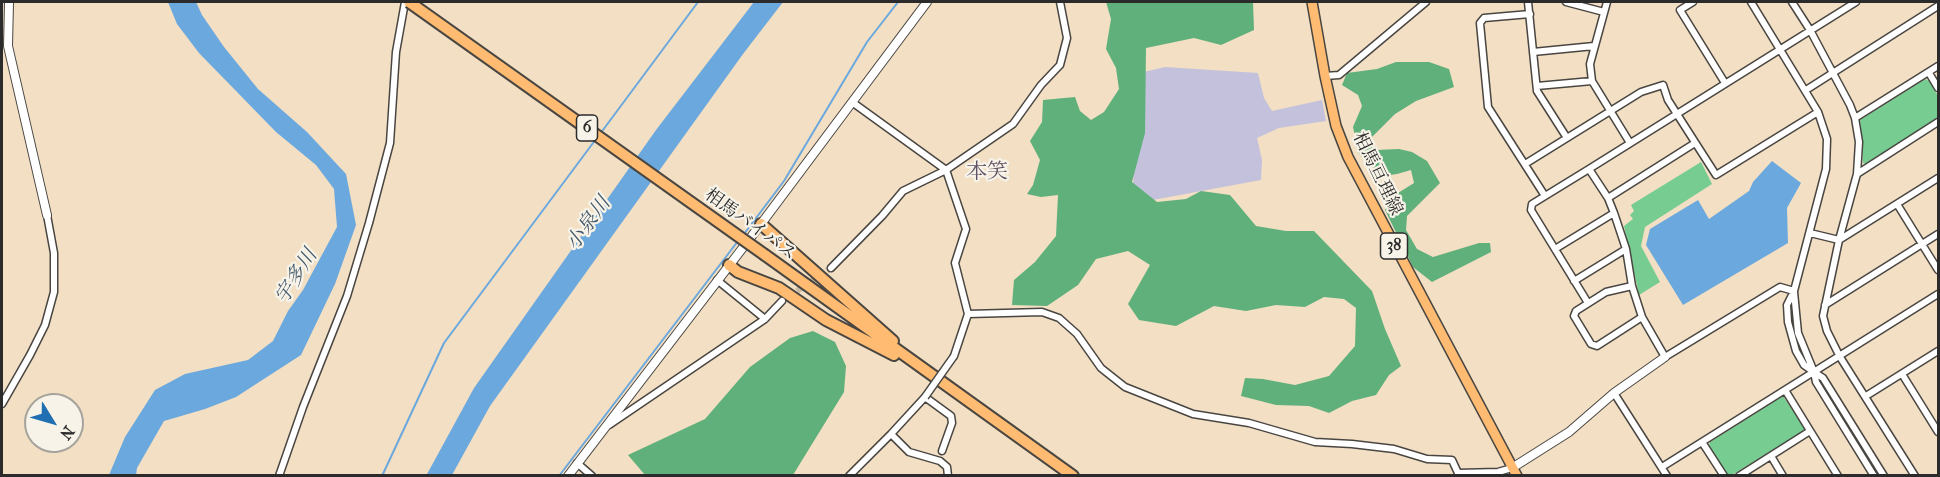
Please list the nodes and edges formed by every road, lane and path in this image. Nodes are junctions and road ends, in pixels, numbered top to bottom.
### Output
1 (9, 2) edge
2 (407, 2) edge
3 (927, 2) edge
4 (1060, 2) edge
5 (1312, 2) edge
6 (1426, 2) edge
7 (1528, 2) edge
8 (1566, 2) edge
9 (1607, 2) edge
10 (1693, 2) edge
11 (1751, 2) edge
12 (1792, 2) edge
13 (1856, 2) edge
14 (1938, 6) edge
15 (1604, 12) junction
16 (1530, 14) junction
17 (1810, 30) junction
18 (5, 37) edge
19 (1594, 46) junction
20 (1780, 49) junction
21 (1533, 51) junction
22 (1938, 66) edge
23 (1832, 72) junction
24 (1929, 73) junction
25 (1325, 76) junction
26 (1592, 81) junction
27 (1725, 83) junction
28 (1537, 86) junction
29 (1938, 88) edge
30 (1806, 90) junction
31 (852, 102) junction
32 (1611, 111) junction
33 (1818, 112) junction
34 (1677, 113) junction
35 (1855, 118) junction
36 (1938, 122) edge
37 (1567, 138) junction
38 (1630, 143) junction
39 (1695, 143) junction
40 (1525, 164) junction
41 (1589, 169) junction
42 (946, 170) junction
43 (1857, 174) junction
44 (1938, 178) edge
45 (1545, 196) junction
46 (1608, 198) junction
47 (1897, 204) junction
48 (1614, 213) junction
49 (47, 215) joint
50 (760, 224) junction
51 (1810, 233) junction
52 (1938, 234) edge
53 (1839, 240) junction
54 (1922, 244) junction
55 (1555, 249) junction
56 (1626, 249) junction
57 (729, 265) junction
58 (831, 268) tunnel mouth
59 (1938, 270) edge
60 (717, 280) junction
61 (1574, 281) junction
62 (1632, 286) junction
63 (1794, 291) junction
64 (1938, 294) edge
65 (782, 301) tunnel mouth
66 (1588, 303) junction
67 (1825, 305) junction
68 (968, 314) junction
69 (1642, 317) junction
70 (765, 319) junction
71 (1938, 351) edge
72 (1665, 357) junction
73 (1840, 357) junction
74 (1814, 372) junction
75 (928, 373) junction
76 (1902, 374) junction
77 (1785, 390) junction
78 (1614, 393) junction
79 (1866, 396) junction
80 (925, 397) junction
81 (2, 404) edge
82 (604, 429) junction
83 (1810, 431) junction
84 (1938, 432) edge
85 (891, 434) junction
86 (1702, 442) junction
87 (942, 452) dead end
88 (1771, 456) junction
89 (577, 463) junction
90 (1662, 467) junction
91 (1515, 472) edge
92 (1456, 474) edge
93 (279, 476) edge
94 (568, 476) edge
95 (592, 476) edge
96 (849, 476) edge
97 (948, 476) edge
98 (1073, 476) edge
99 (1667, 476) edge
100 (1724, 476) edge
101 (1739, 476) edge
102 (1783, 476) edge
103 (1838, 476) edge
104 (1874, 476) edge
105 (1884, 476) edge
106 (1915, 476) edge

1 - 18 street
2 - 75 highway, 相馬バイパス / 6, bridge
2 - 93 street
3 - 31 street
4 - 42 street
5 - 25 main road, 相馬亘理線 / 38
6 - 25 street
7 - 16 street
8 - 15 street
9 - 15 street
10 - 27 street
11 - 20 street
12 - 17 street
13 - 17 street
14 - 23 street
15 - 19 street
16 - 21 street
16 - 40 street
17 - 20 street
17 - 23 street
18 - 49 street
19 - 21 street
19 - 26 street
20 - 27 street
20 - 30 street
21 - 28 street
22 - 24 street
23 - 30 street
23 - 35 street
24 - 29 street
24 - 35 street
25 - 91 main road, 相馬亘理線 / 38
26 - 28 street
26 - 32 street
27 - 34 street
28 - 37 street
30 - 33 street
31 - 42 street
31 - 50 street
32 - 34 street
32 - 37 street
32 - 38 street
33 - 39 street
33 - 51 street
34 - 38 street
34 - 39 street
35 - 43 street
36 - 43 street
37 - 40 street
38 - 41 street
39 - 46 street
40 - 45 street
41 - 45 street
41 - 46 street
42 - 58 street
42 - 68 street
43 - 53 street
44 - 47 street
45 - 55 street
46 - 48 street
47 - 53 street
47 - 54 street
48 - 55 street
48 - 56 street
49 - 81 street
50 - 57 street
50 - 75 highway
51 - 53 street
51 - 63 street
52 - 54 street
53 - 67 street
54 - 59 street
54 - 67 street
55 - 61 street
56 - 61 street
56 - 62 street
57 - 60 street
57 - 75 highway
60 - 70 street
60 - 82 street
61 - 66 street
62 - 66 street
62 - 69 street
63 - 72 street
63 - 74 street
64 - 73 street
65 - 70 street
66 - 69 street
67 - 73 street
68 - 80 street, bridge
68 - 92 street
69 - 72 street
70 - 82 street
71 - 76 street
72 - 78 street
73 - 74 street
73 - 79 street
74 - 77 street
74 - 104 street
74 - 105 street
75 - 98 highway, 相馬バイパス / 6
76 - 79 street
76 - 84 street
77 - 83 street
77 - 86 street
78 - 90 street
78 - 91 street
79 - 106 street
80 - 85 street
80 - 87 street
82 - 89 street
83 - 88 street
83 - 103 street
85 - 96 street
85 - 97 street
86 - 90 street
86 - 100 street
88 - 101 street
88 - 102 street
89 - 94 street
89 - 95 street
90 - 99 street
91 - 92 street

